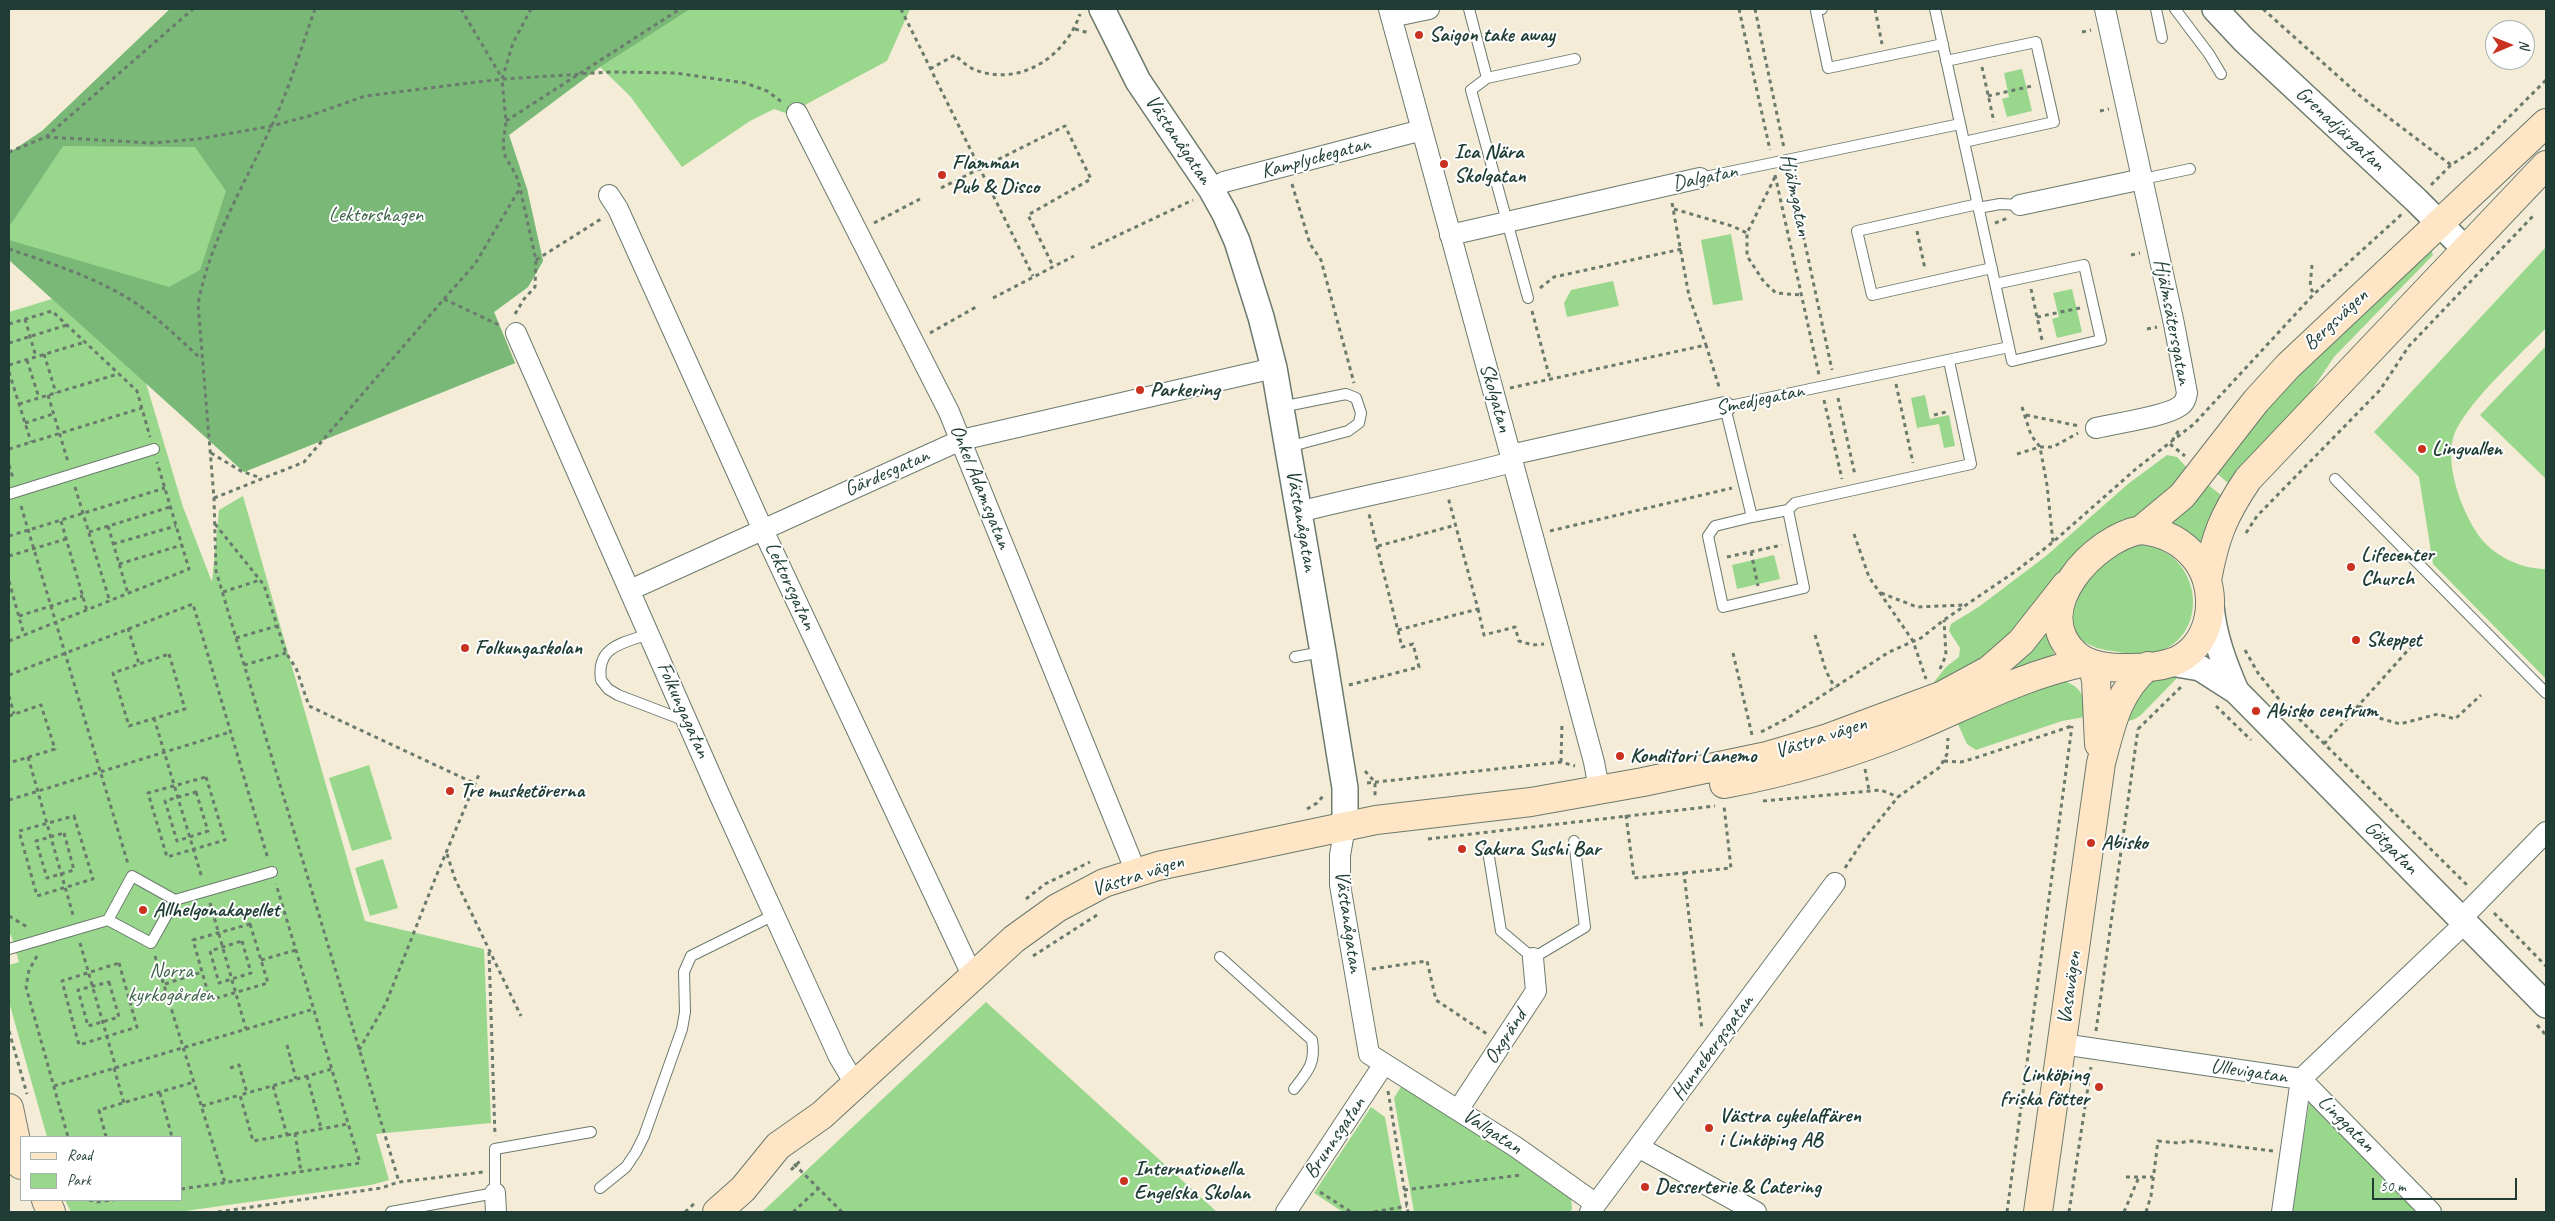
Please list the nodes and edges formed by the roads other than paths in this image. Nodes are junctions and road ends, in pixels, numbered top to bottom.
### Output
1 (1102, 9) edge
2 (1429, 9) edge
3 (1469, 9) edge
4 (1822, 9) edge
5 (1935, 9) edge
6 (2105, 9) edge
7 (2156, 9) edge
8 (2176, 9) edge
9 (2215, 9) edge
10 (1390, 13) edge
11 (2162, 38) dead end
12 (1943, 44) junction
13 (1575, 59) dead end
14 (1946, 61) junction
15 (2220, 74) dead end
16 (1487, 78) junction
17 (797, 113) road end
18 (2546, 123) edge
19 (1960, 124) junction
20 (1422, 130) junction
21 (1964, 142) junction
22 (2546, 166) edge
23 (2190, 169) dead end
24 (1700, 178) joint
25 (2143, 179) junction
26 (1211, 189) junction
27 (613, 202) road end
28 (2020, 205) joint
29 (1978, 206) junction
30 (1509, 222) junction
31 (2439, 223) junction
32 (1450, 235) junction
33 (2466, 250) junction
34 (1992, 268) junction
35 (1995, 284) junction
36 (1528, 298) road end
37 (516, 334) road end
38 (2009, 347) junction
39 (1949, 361) junction
40 (1274, 368) junction
41 (1281, 407) junction
42 (1725, 407) junction
43 (2096, 428) road end
44 (961, 440) junction
45 (1288, 447) junction
46 (154, 449) road end
47 (1511, 458) junction
48 (2334, 479) dead end
49 (9, 494) edge
50 (1788, 510) junction
51 (1299, 512) junction
52 (1752, 517) junction
53 (763, 530) junction
54 (2141, 530) junction
55 (2066, 585) junction
56 (630, 590) junction
57 (2208, 591) junction
58 (649, 634) junction
59 (1323, 652) junction
60 (1295, 657) dead end
61 (2089, 663) junction
62 (2159, 665) junction
63 (2236, 692) junction
64 (2546, 693) edge
65 (689, 722) junction
66 (2101, 763) junction
67 (1598, 788) junction
68 (1531, 802) junction
69 (1345, 827) junction
70 (2546, 832) edge
71 (1574, 841) dead end
72 (1488, 851) dead end
73 (272, 872) dead end
74 (1136, 872) junction
75 (1835, 883) road end
76 (175, 900) junction
77 (774, 915) junction
78 (108, 920) junction
79 (2462, 921) junction
80 (9, 949) edge
81 (1220, 957) dead end
82 (1533, 958) junction
83 (973, 977) junction
84 (2546, 1005) edge
85 (2062, 1044) junction
86 (1384, 1064) junction
87 (2301, 1079) junction
88 (855, 1084) junction
89 (1294, 1089) dead end
90 (16, 1101) edge
91 (1458, 1110) junction
92 (822, 1115) junction
93 (590, 1132) dead end
94 (24, 1136) edge
95 (1640, 1148) junction
96 (20, 1152) edge
97 (600, 1188) dead end
98 (743, 1189) junction
99 (496, 1203) edge
100 (1593, 1208) edge
101 (391, 1212) edge
102 (717, 1212) edge
103 (1286, 1212) edge
104 (1754, 1212) edge
105 (2038, 1212) edge
106 (2282, 1212) edge
107 (2431, 1212) edge

1 - 26 street, Västanågatan
2 - 10 street
3 - 16 lane
4 - 12 lane
5 - 12 lane
6 - 25 street, Hjälmsätersgatan
7 - 11 lane
8 - 15 lane
9 - 31 street, Grenadjärgatan
10 - 20 street, Skolgatan
12 - 14 lane
13 - 16 lane
14 - 19 lane
14 - 21 lane
16 - 30 lane
17 - 44 street, Onkel Adamsgatan
18 - 31 main road, Bergsvägen
19 - 21 lane
19 - 24 lane, Dalgatan
20 - 26 street, Kamplyckegatan
20 - 32 street, Skolgatan
21 - 29 lane
22 - 33 main road, Bergsvägen
23 - 25 lane
24 - 30 street, Dalgatan
25 - 28 street
25 - 43 street, Hjälmsätersgatan
26 - 40 street, Västanågatan
27 - 53 street, Lektorsgatan
28 - 29 lane
29 - 34 lane
29 - 34 lane
30 - 32 street, Dalgatan
30 - 36 lane
31 - 33 street, Grenadjärgatan
31 - 54 main road, Bergsvägen
32 - 47 street, Skolgatan
33 - 57 main road, Bergsvägen
34 - 35 lane
35 - 38 lane
35 - 38 lane
37 - 56 street, Folkungagatan
38 - 39 lane, Smedjegatan
39 - 42 lane, Smedjegatan
39 - 50 lane
40 - 41 street, Västanågatan
40 - 44 street, Gärdesgatan
41 - 45 street, Västanågatan
41 - 45 lane
42 - 47 street, Smedjegatan
42 - 52 lane
44 - 53 street, Gärdesgatan
44 - 74 street, Onkel Adamsgatan
45 - 51 street, Västanågatan
46 - 49 lane
47 - 51 street, Smedjegatan
47 - 67 street, Skolgatan
48 - 64 lane
50 - 52 lane
50 - 52 lane
51 - 59 street, Västanågatan
53 - 56 street, Gärdesgatan
53 - 83 street, Lektorsgatan
54 - 55 main road
54 - 57 main road
55 - 61 main road
55 - 67 main road, Västra vägen
56 - 58 street, Folkungagatan
57 - 62 main road
57 - 63 street, Götgatan
58 - 65 street, Folkungagatan
58 - 65 lane
59 - 60 lane
59 - 69 street, Västanågatan
61 - 62 main road
61 - 66 main road, Vasavägen
61 - 68 main road, Västra vägen
62 - 63 street, Götgatan
62 - 66 main road, Vasavägen
63 - 79 street, Götgatan
65 - 77 street, Folkungagatan
66 - 85 main road, Vasavägen
67 - 68 main road, Västra vägen
68 - 69 main road, Västra vägen
69 - 74 main road, Västra vägen
69 - 86 street, Västanågatan
70 - 79 street, Ullevigatan
71 - 82 lane
72 - 82 lane
73 - 76 lane
74 - 83 main road, Västra vägen
75 - 95 street, Hunnebergsgatan
76 - 78 lane
76 - 78 lane
77 - 88 street, Folkungagatan
77 - 97 lane
78 - 80 lane
79 - 84 street, Götgatan
79 - 87 street, Ullevigatan
81 - 89 lane
82 - 91 street, Oxgränd
83 - 88 main road, Västra vägen
85 - 87 street, Ullevigatan
85 - 105 main road, Vasavägen
86 - 91 street, Vallgatan
86 - 103 street, Brunnsgatan
87 - 106 street
87 - 107 street, Linggatan
88 - 92 main road, Västra vägen
90 - 94 main road
90 - 96 main road
91 - 100 street, Vallgatan
92 - 98 main road, Västra vägen
92 - 98 main road, Västra vägen
93 - 99 lane
95 - 100 street, Hunnebergsgatan
95 - 104 street
98 - 102 main road, Västra vägen
99 - 101 lane

